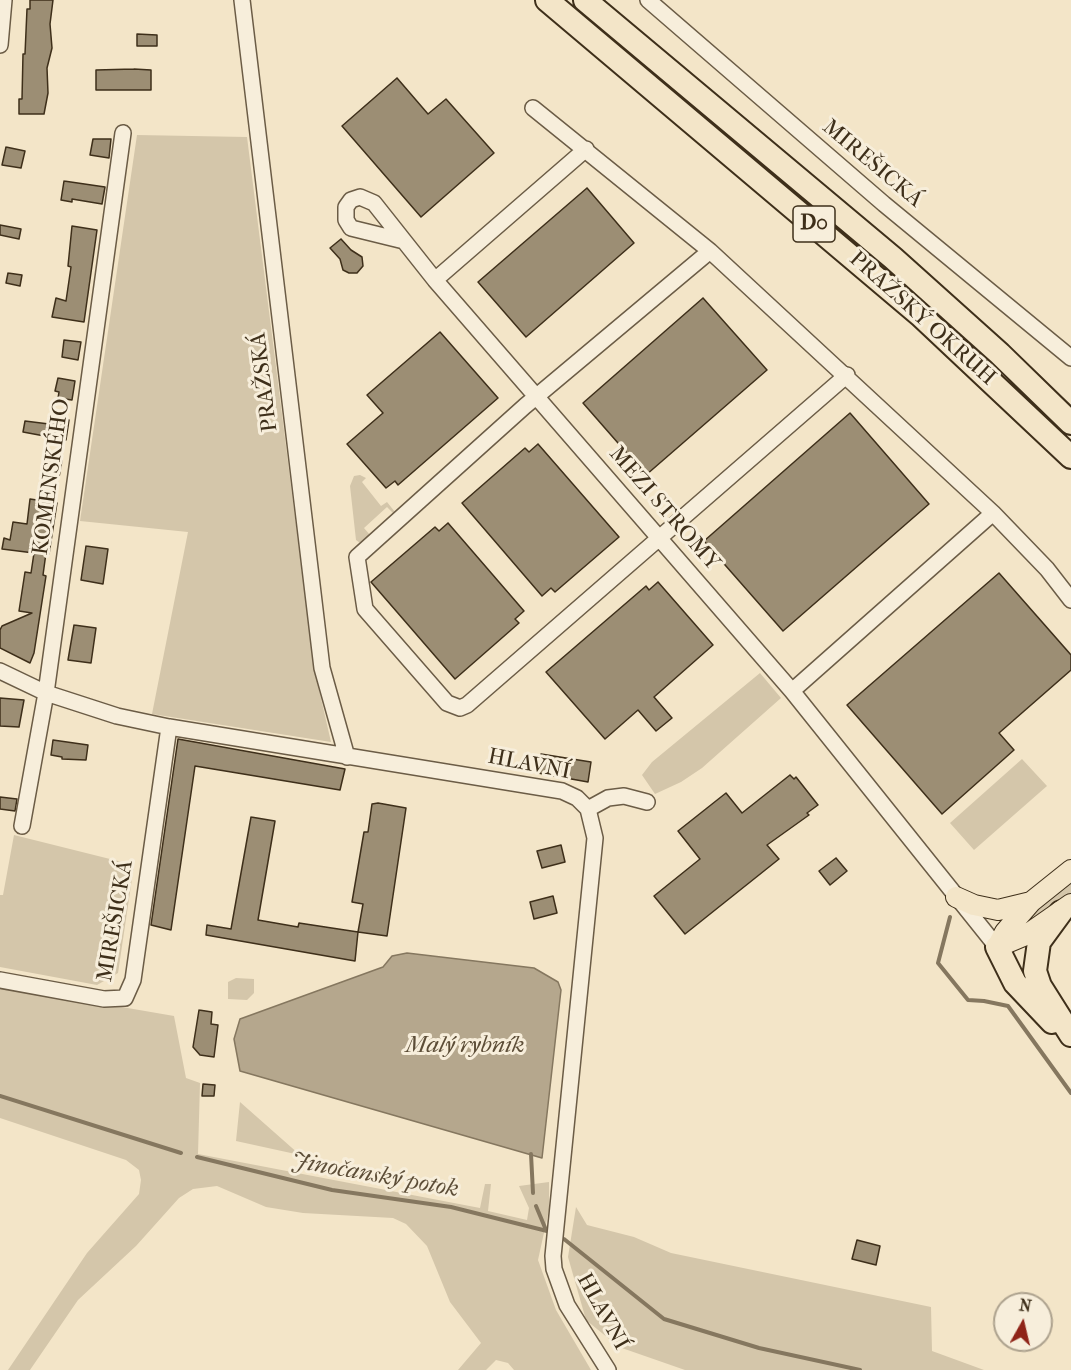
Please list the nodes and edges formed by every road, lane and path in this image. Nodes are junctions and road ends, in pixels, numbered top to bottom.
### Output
1 (4, 0) edge
2 (242, 0) edge
3 (547, 0) edge
4 (585, 0) edge
5 (648, 0) edge
6 (0, 45) edge
7 (533, 108) dead end
8 (123, 133) dead end
9 (586, 149) junction
10 (404, 241) dead end
11 (710, 251) junction
12 (435, 280) junction
13 (1071, 358) edge
14 (847, 375) junction
15 (536, 396) junction
16 (1071, 423) edge
17 (1071, 458) edge
18 (993, 513) junction
19 (658, 537) junction
20 (1071, 600) edge
21 (0, 671) edge
22 (792, 691) junction
23 (46, 693) junction
24 (169, 727) junction
25 (347, 757) junction
26 (647, 802) dead end
27 (588, 809) junction
28 (22, 826) dead end
29 (1071, 870) edge
30 (956, 897) junction
31 (1031, 902) junction
32 (1066, 908) edge
33 (997, 947) junction
34 (0, 980) edge
35 (1049, 1001) junction
36 (1071, 1036) edge
37 (608, 1370) edge

1 - 6 street
2 - 25 street, PRAŽSKÁ
3 - 17 highway, PRAŽSKÝ OKRUH / D0
4 - 16 highway, PRAŽSKÝ OKRUH / D0
5 - 13 street, MIREŠICKÁ
7 - 9 street
8 - 23 street, KOMENSKÉHO
9 - 11 street
9 - 12 street
10 - 12 street, MEZI STROMY
11 - 14 street
11 - 15 street
12 - 15 street, MEZI STROMY
14 - 18 street
14 - 19 street
15 - 19 street, MEZI STROMY
15 - 19 street
18 - 20 street
18 - 22 street
19 - 22 street, MEZI STROMY
21 - 23 street, HLAVNÍ
22 - 30 street, MEZI STROMY
23 - 24 street, HLAVNÍ
23 - 28 street, KOMENSKÉHO
24 - 25 street, HLAVNÍ
24 - 34 street, MIREŠICKÁ
25 - 27 street, HLAVNÍ
26 - 27 street
27 - 37 street, HLAVNÍ
29 - 31 main road
30 - 31 main road
30 - 33 street, MEZI STROMY
31 - 33 main road
32 - 33 main road
32 - 35 highway
33 - 35 highway
33 - 36 highway
35 - 36 highway

